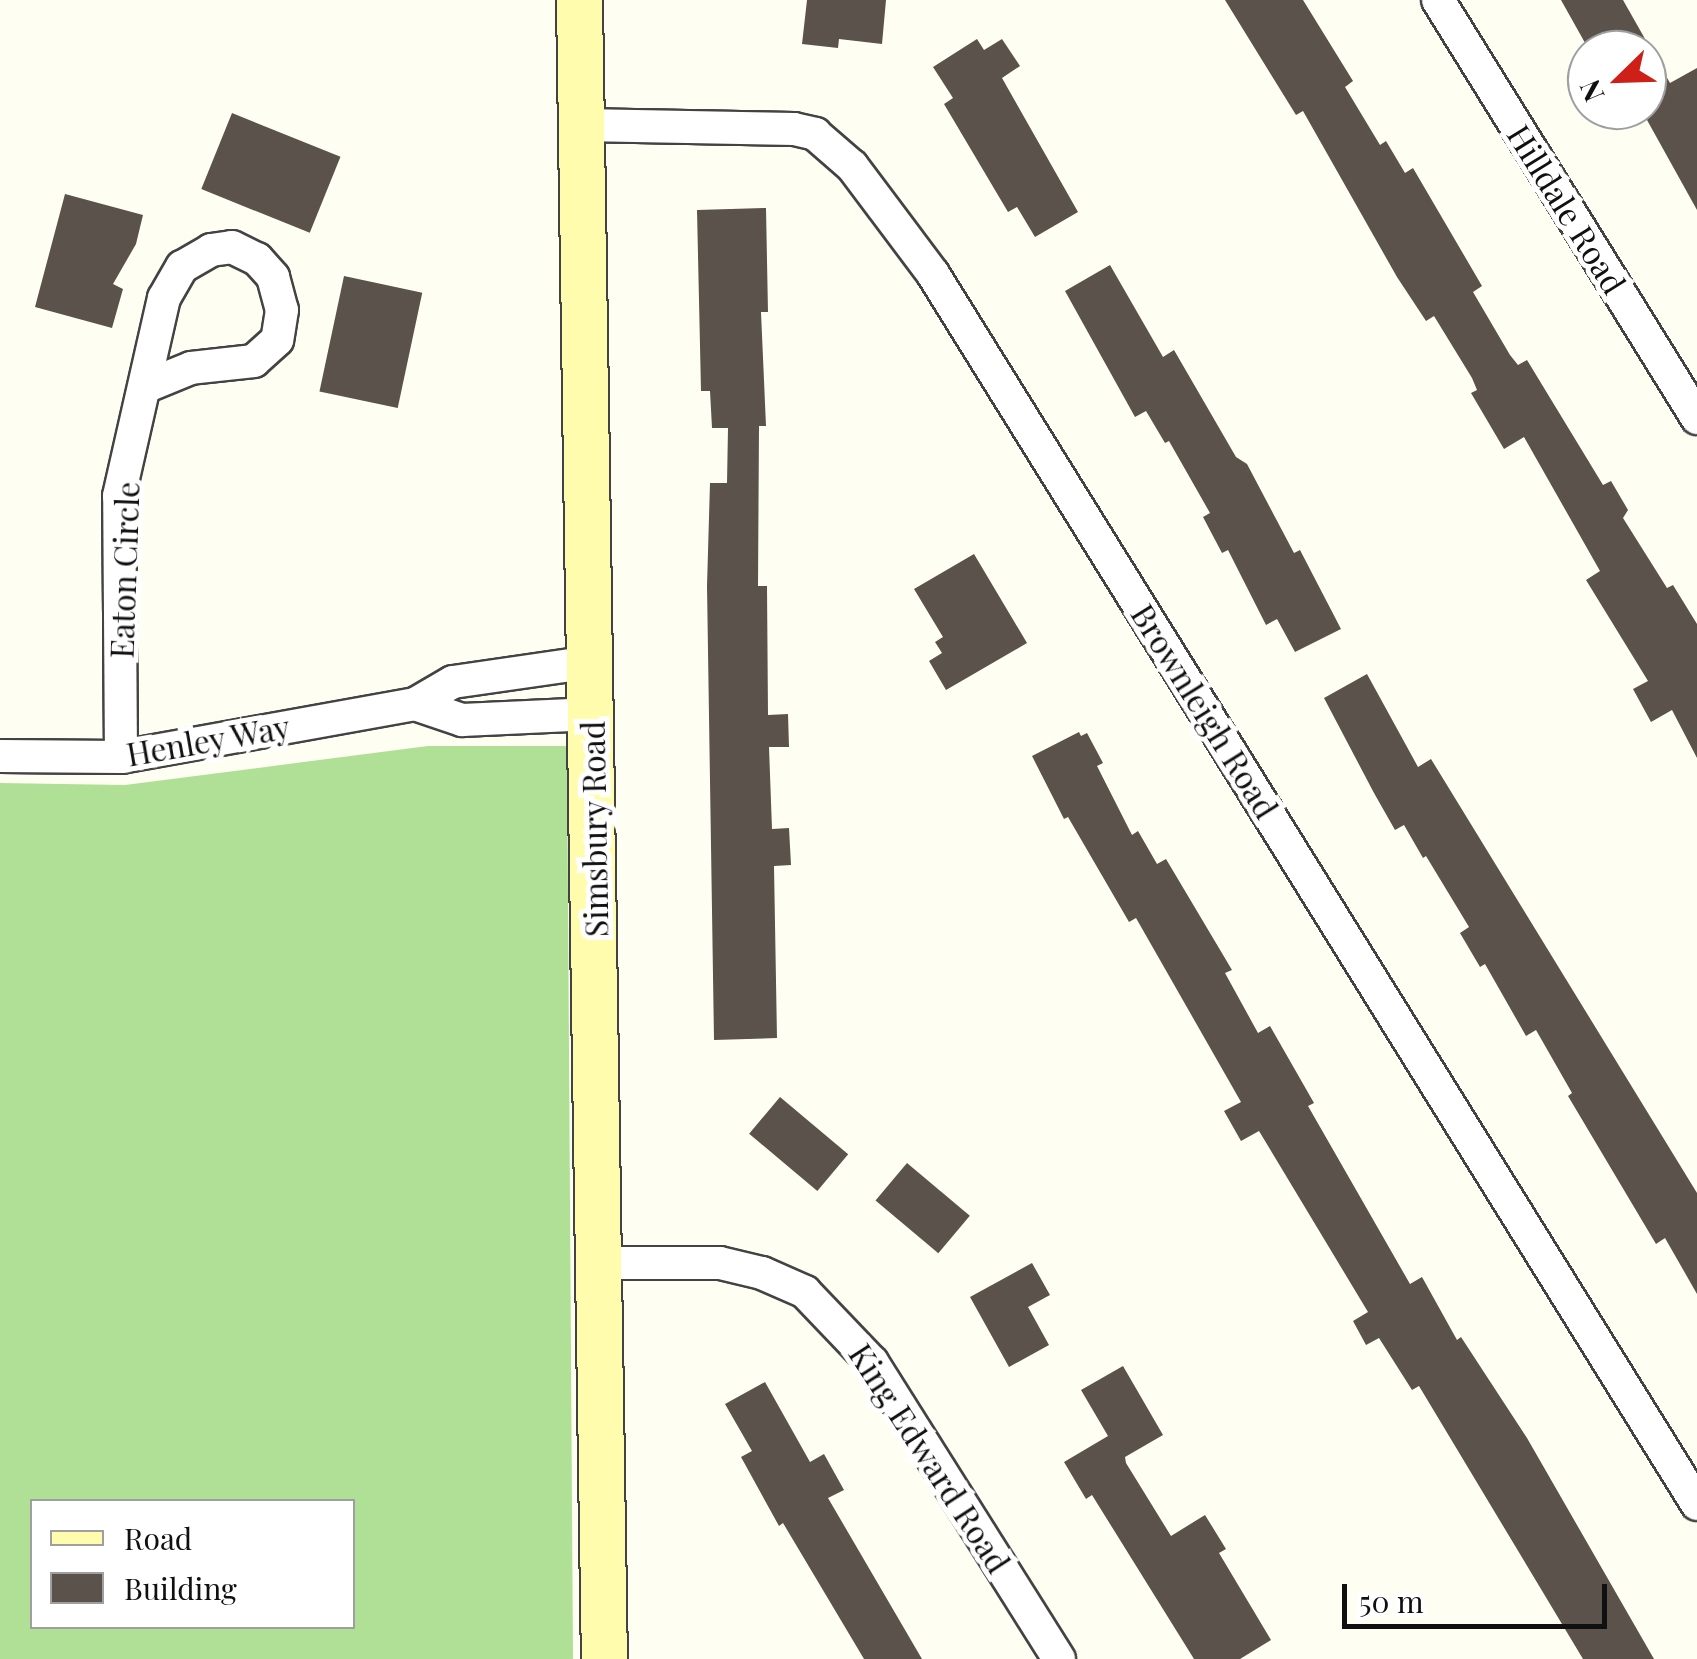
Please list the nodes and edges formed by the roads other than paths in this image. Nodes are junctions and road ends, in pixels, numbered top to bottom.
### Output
1 (579, 0) edge
2 (1438, 0) edge
3 (582, 125) junction
4 (146, 386) junction
5 (1697, 418) edge
6 (592, 662) junction
7 (415, 704) junction
8 (593, 714) junction
9 (0, 756) edge
10 (121, 757) junction
11 (600, 1263) junction
12 (1697, 1504) edge
13 (604, 1659) edge
14 (1059, 1659) edge

1 - 3 main road, Simsbury Road
2 - 5 street, Hilldale Road
3 - 6 main road, Simsbury Road
3 - 12 street, Brownleigh Road
4 - 4 street, Eaton Circle
4 - 10 street, Eaton Circle
6 - 7 street, Henley Way
6 - 8 main road, Simsbury Road
7 - 8 street, Henley Way
7 - 10 street, Henley Way
8 - 11 main road, Simsbury Road
9 - 10 street, Henley Way
11 - 13 main road, Simsbury Road
11 - 14 street, King Edward Road

